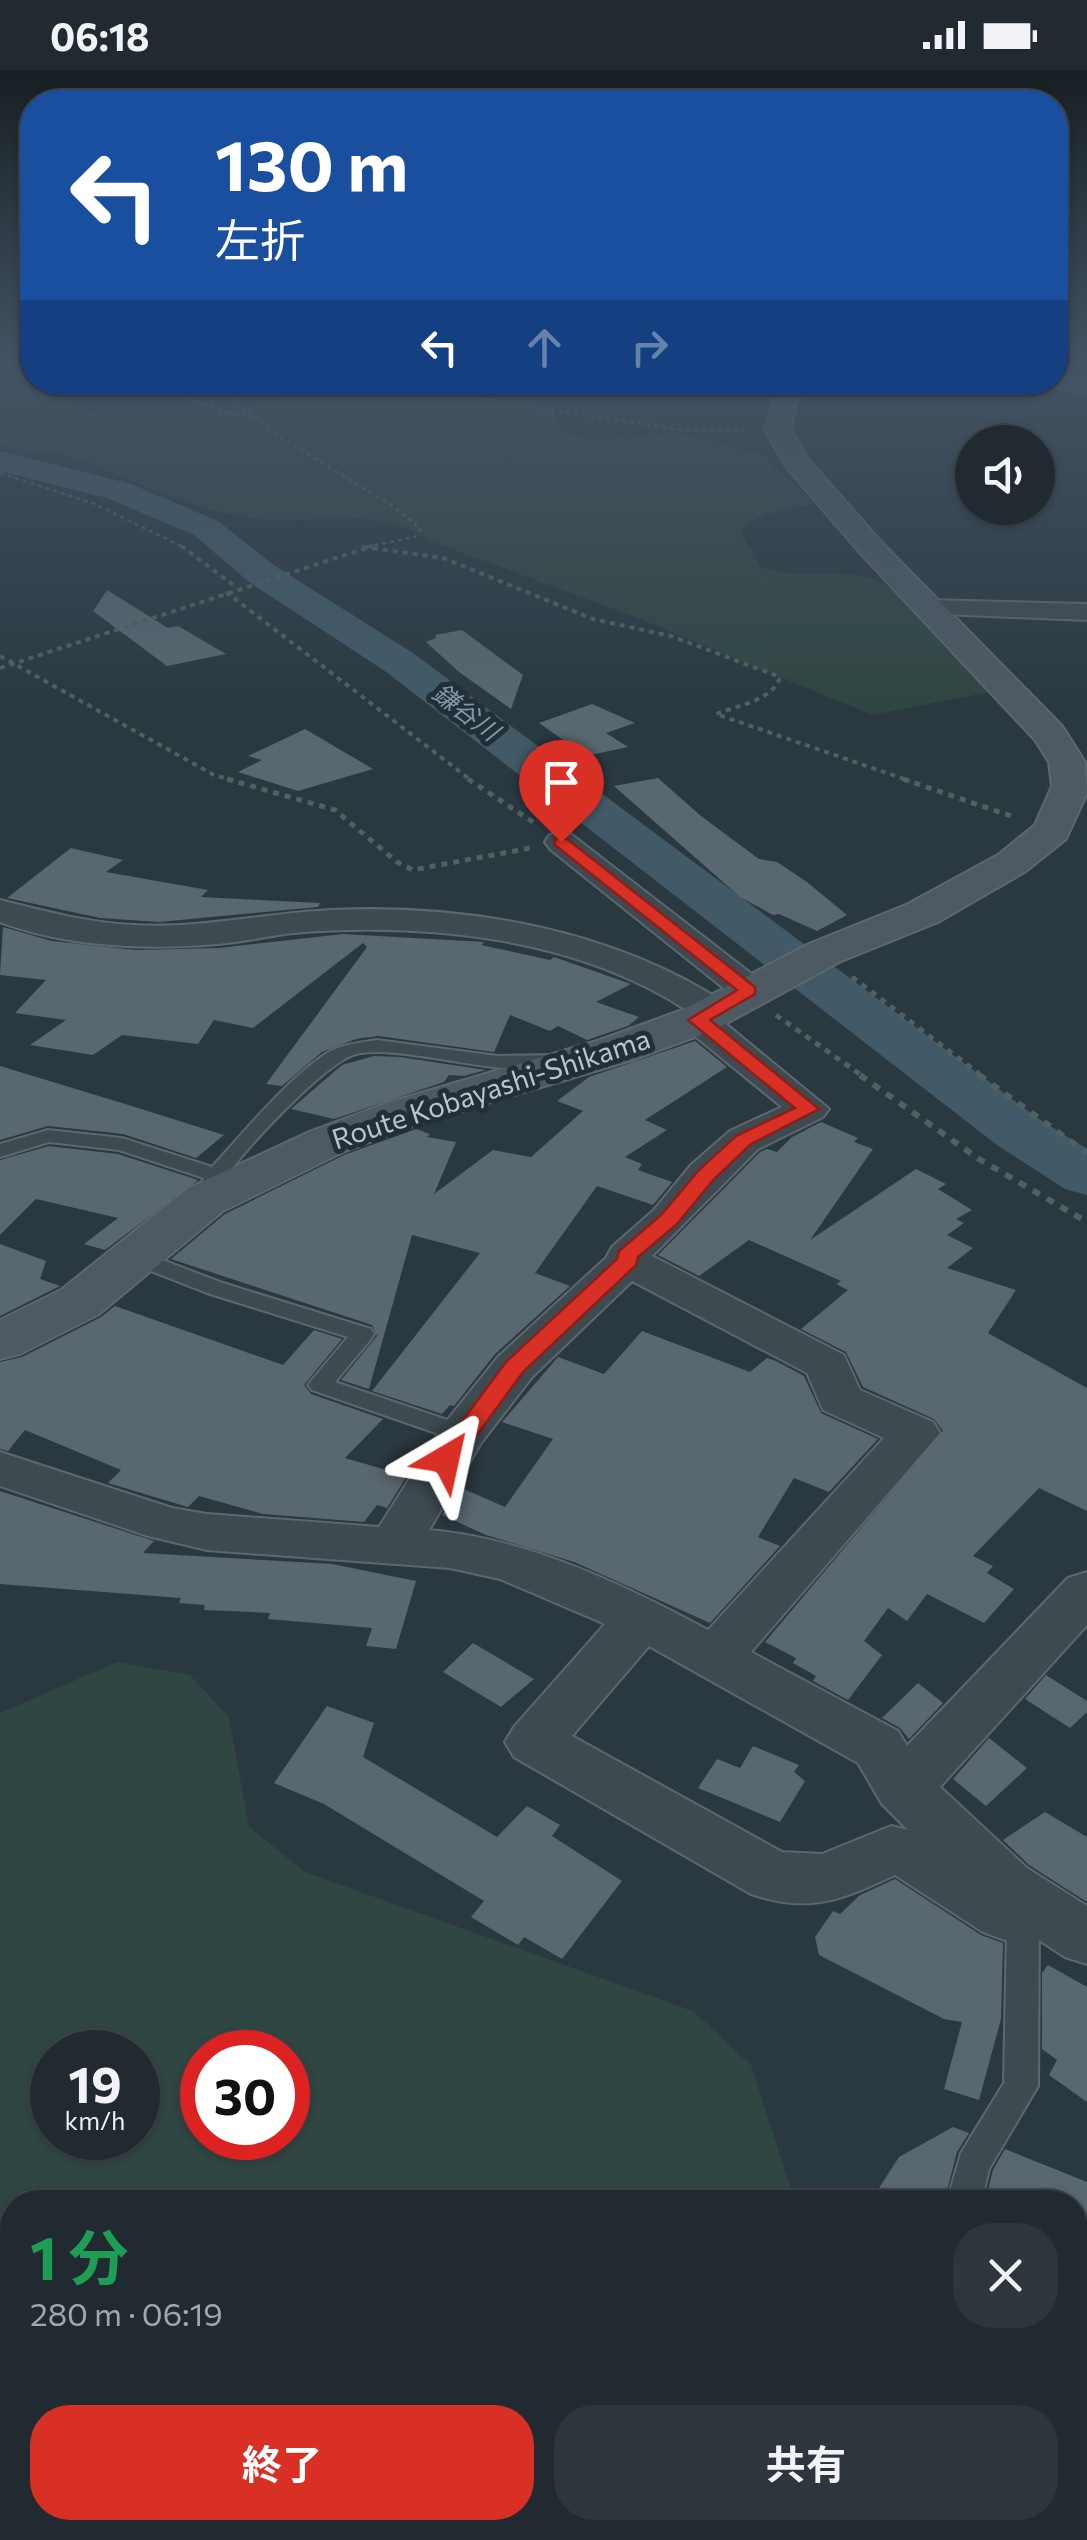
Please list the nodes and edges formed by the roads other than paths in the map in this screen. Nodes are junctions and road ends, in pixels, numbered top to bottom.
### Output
1 (811, 479) edge
2 (927, 608) junction
3 (1087, 612) edge
4 (561, 842) road end
5 (0, 910) edge
6 (729, 1002) junction
7 (580, 1061) junction
8 (0, 1152) edge
9 (210, 1188) junction
10 (136, 1257) junction
11 (628, 1261) junction
12 (0, 1342) edge
13 (462, 1434) junction
14 (0, 1468) edge
15 (394, 1545) junction
16 (1087, 1591) edge
17 (642, 1618) junction
18 (716, 1656) junction
19 (903, 1788) junction
20 (1050, 1924) edge
21 (967, 2190) edge

1 - 2 main road
2 - 3 street
2 - 6 main road, Route Kobayashi-Shikama
4 - 6 street
5 - 6 street
6 - 7 main road, Route Kobayashi-Shikama
6 - 11 street
7 - 9 main road, Route Kobayashi-Shikama
7 - 9 lane
8 - 9 lane
9 - 10 main road, Route Kobayashi-Shikama
10 - 12 main road, Route Kobayashi-Shikama
10 - 13 lane
11 - 13 street
11 - 18 street
13 - 15 street
14 - 15 street
15 - 17 street
16 - 19 street
17 - 18 street
17 - 20 street
18 - 19 street
19 - 20 street
20 - 21 lane

